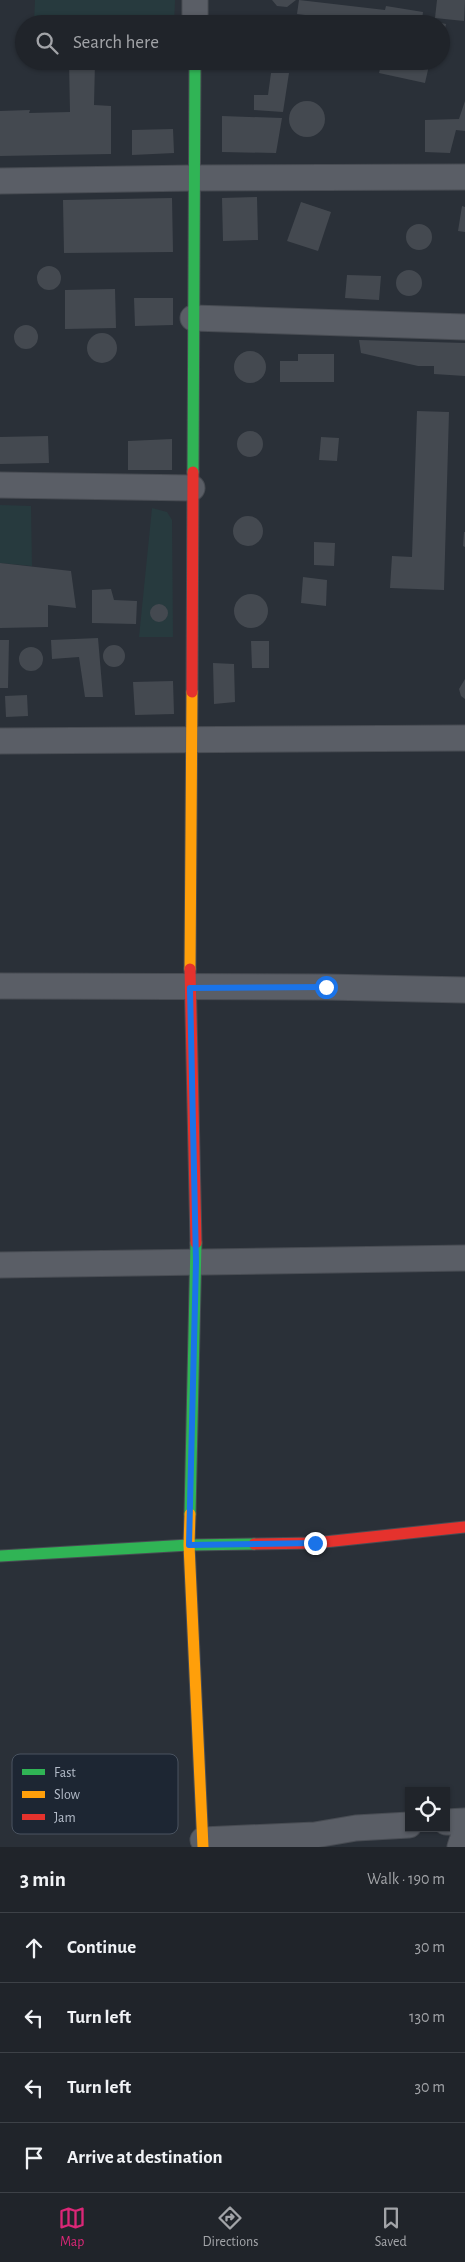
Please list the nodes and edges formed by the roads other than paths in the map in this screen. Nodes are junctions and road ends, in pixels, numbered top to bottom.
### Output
1 (195, 0) edge
2 (195, 15) edge
3 (195, 70) edge
4 (465, 177) edge
5 (194, 178) junction
6 (0, 181) edge
7 (193, 318) junction
8 (465, 326) edge
9 (0, 485) edge
10 (192, 488) junction
11 (465, 738) edge
12 (191, 740) junction
13 (0, 741) edge
14 (0, 986) edge
15 (190, 988) junction
16 (465, 990) edge
17 (465, 1258) edge
18 (196, 1262) junction
19 (0, 1265) edge
20 (465, 1527) edge
21 (189, 1545) junction
22 (0, 1556) edge
23 (465, 1821) edge
24 (450, 1822) edge
25 (405, 1825) edge
26 (465, 1832) edge
27 (203, 1844) edge
28 (460, 1847) edge

1 - 2 street
3 - 5 street
4 - 5 street
5 - 6 street
5 - 7 street
7 - 8 street
7 - 10 street
9 - 10 street
10 - 12 street
11 - 12 street
12 - 13 street
12 - 15 street
14 - 15 street
15 - 16 street
15 - 18 street
17 - 18 street
18 - 19 street
18 - 21 street
20 - 21 street
21 - 22 street
21 - 27 street
23 - 24 street
25 - 27 street
26 - 28 street

